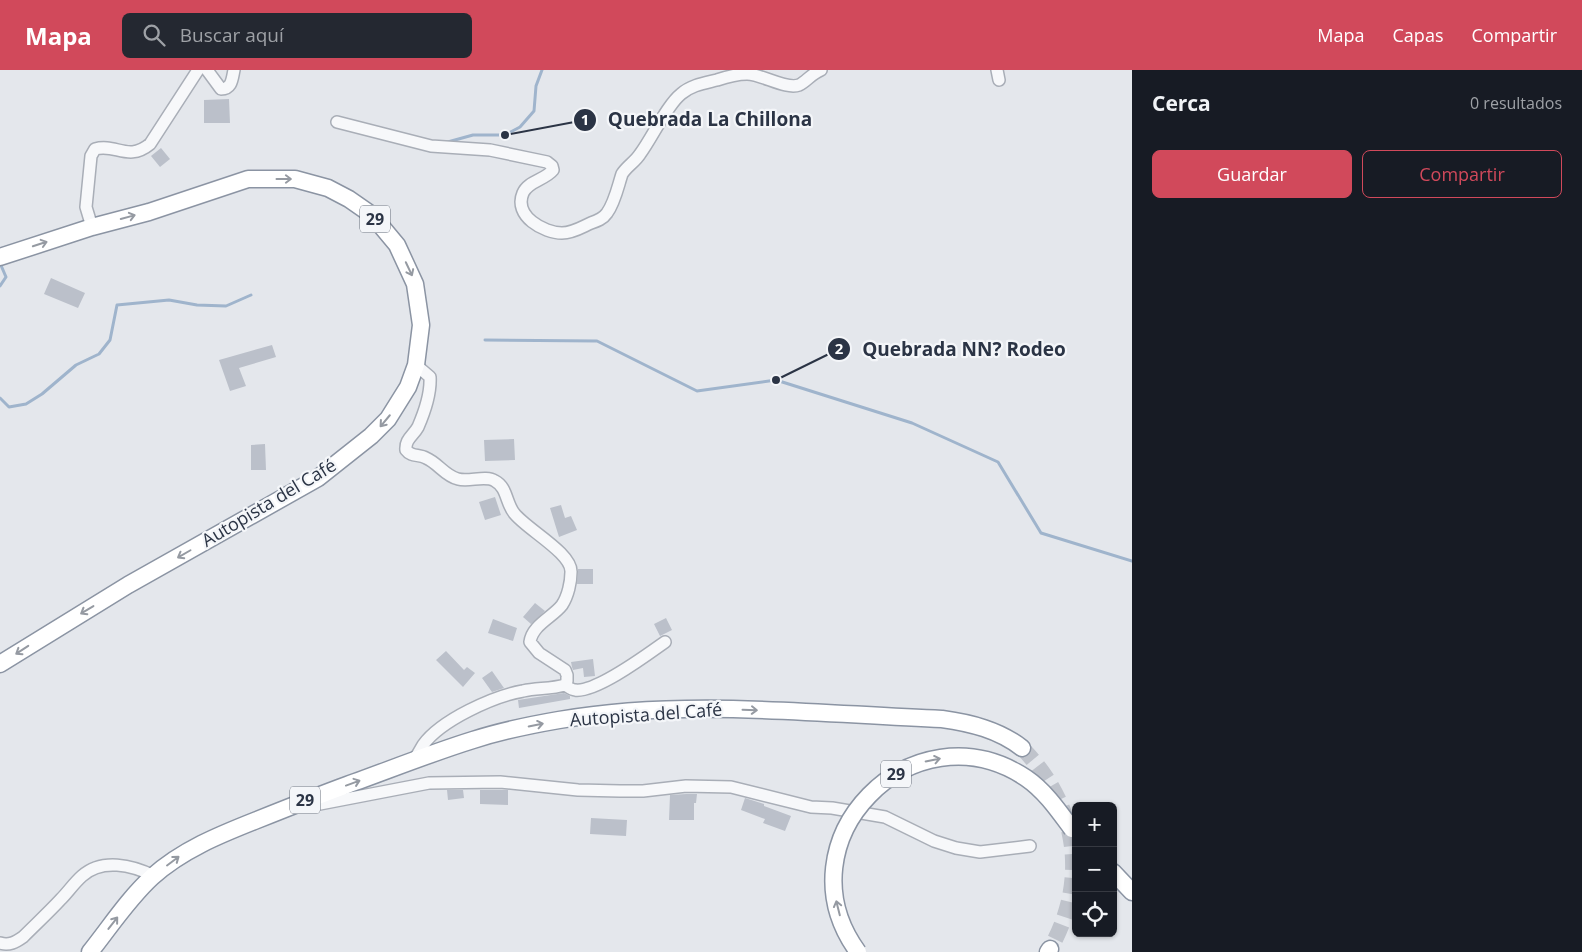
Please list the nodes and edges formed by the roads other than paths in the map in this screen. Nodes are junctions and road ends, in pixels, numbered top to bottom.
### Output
1 (198, 70) edge
2 (206, 70) edge
3 (234, 70) edge
4 (821, 70) edge
5 (337, 122) dead end
6 (86, 229) junction
7 (0, 257) edge
8 (416, 365) junction
9 (665, 642) dead end
10 (0, 664) edge
11 (565, 685) junction
12 (1022, 748) tunnel mouth
13 (414, 761) junction
14 (305, 800) junction
15 (1072, 828) edge
16 (1030, 846) dead end
17 (154, 876) junction
18 (1117, 876) edge
19 (1132, 892) edge
20 (0, 943) edge
21 (90, 952) edge
22 (858, 952) edge

1 - 6 street
2 - 3 street
4 - 5 street
7 -> 6 highway, Autopista del Café / 29
6 -> 8 highway, Autopista del Café / 29
8 -> 10 highway, Autopista del Café / 29
8 - 11 street
9 - 11 street
11 - 13 street
13 -> 12 highway, Autopista del Café / 29
14 -> 13 highway, Autopista del Café / 29
14 - 16 street
17 -> 14 highway, Autopista del Café / 29
22 -> 15 highway, 29, bridge
17 - 20 street
21 -> 17 highway, Autopista del Café / 29
18 - 19 highway

